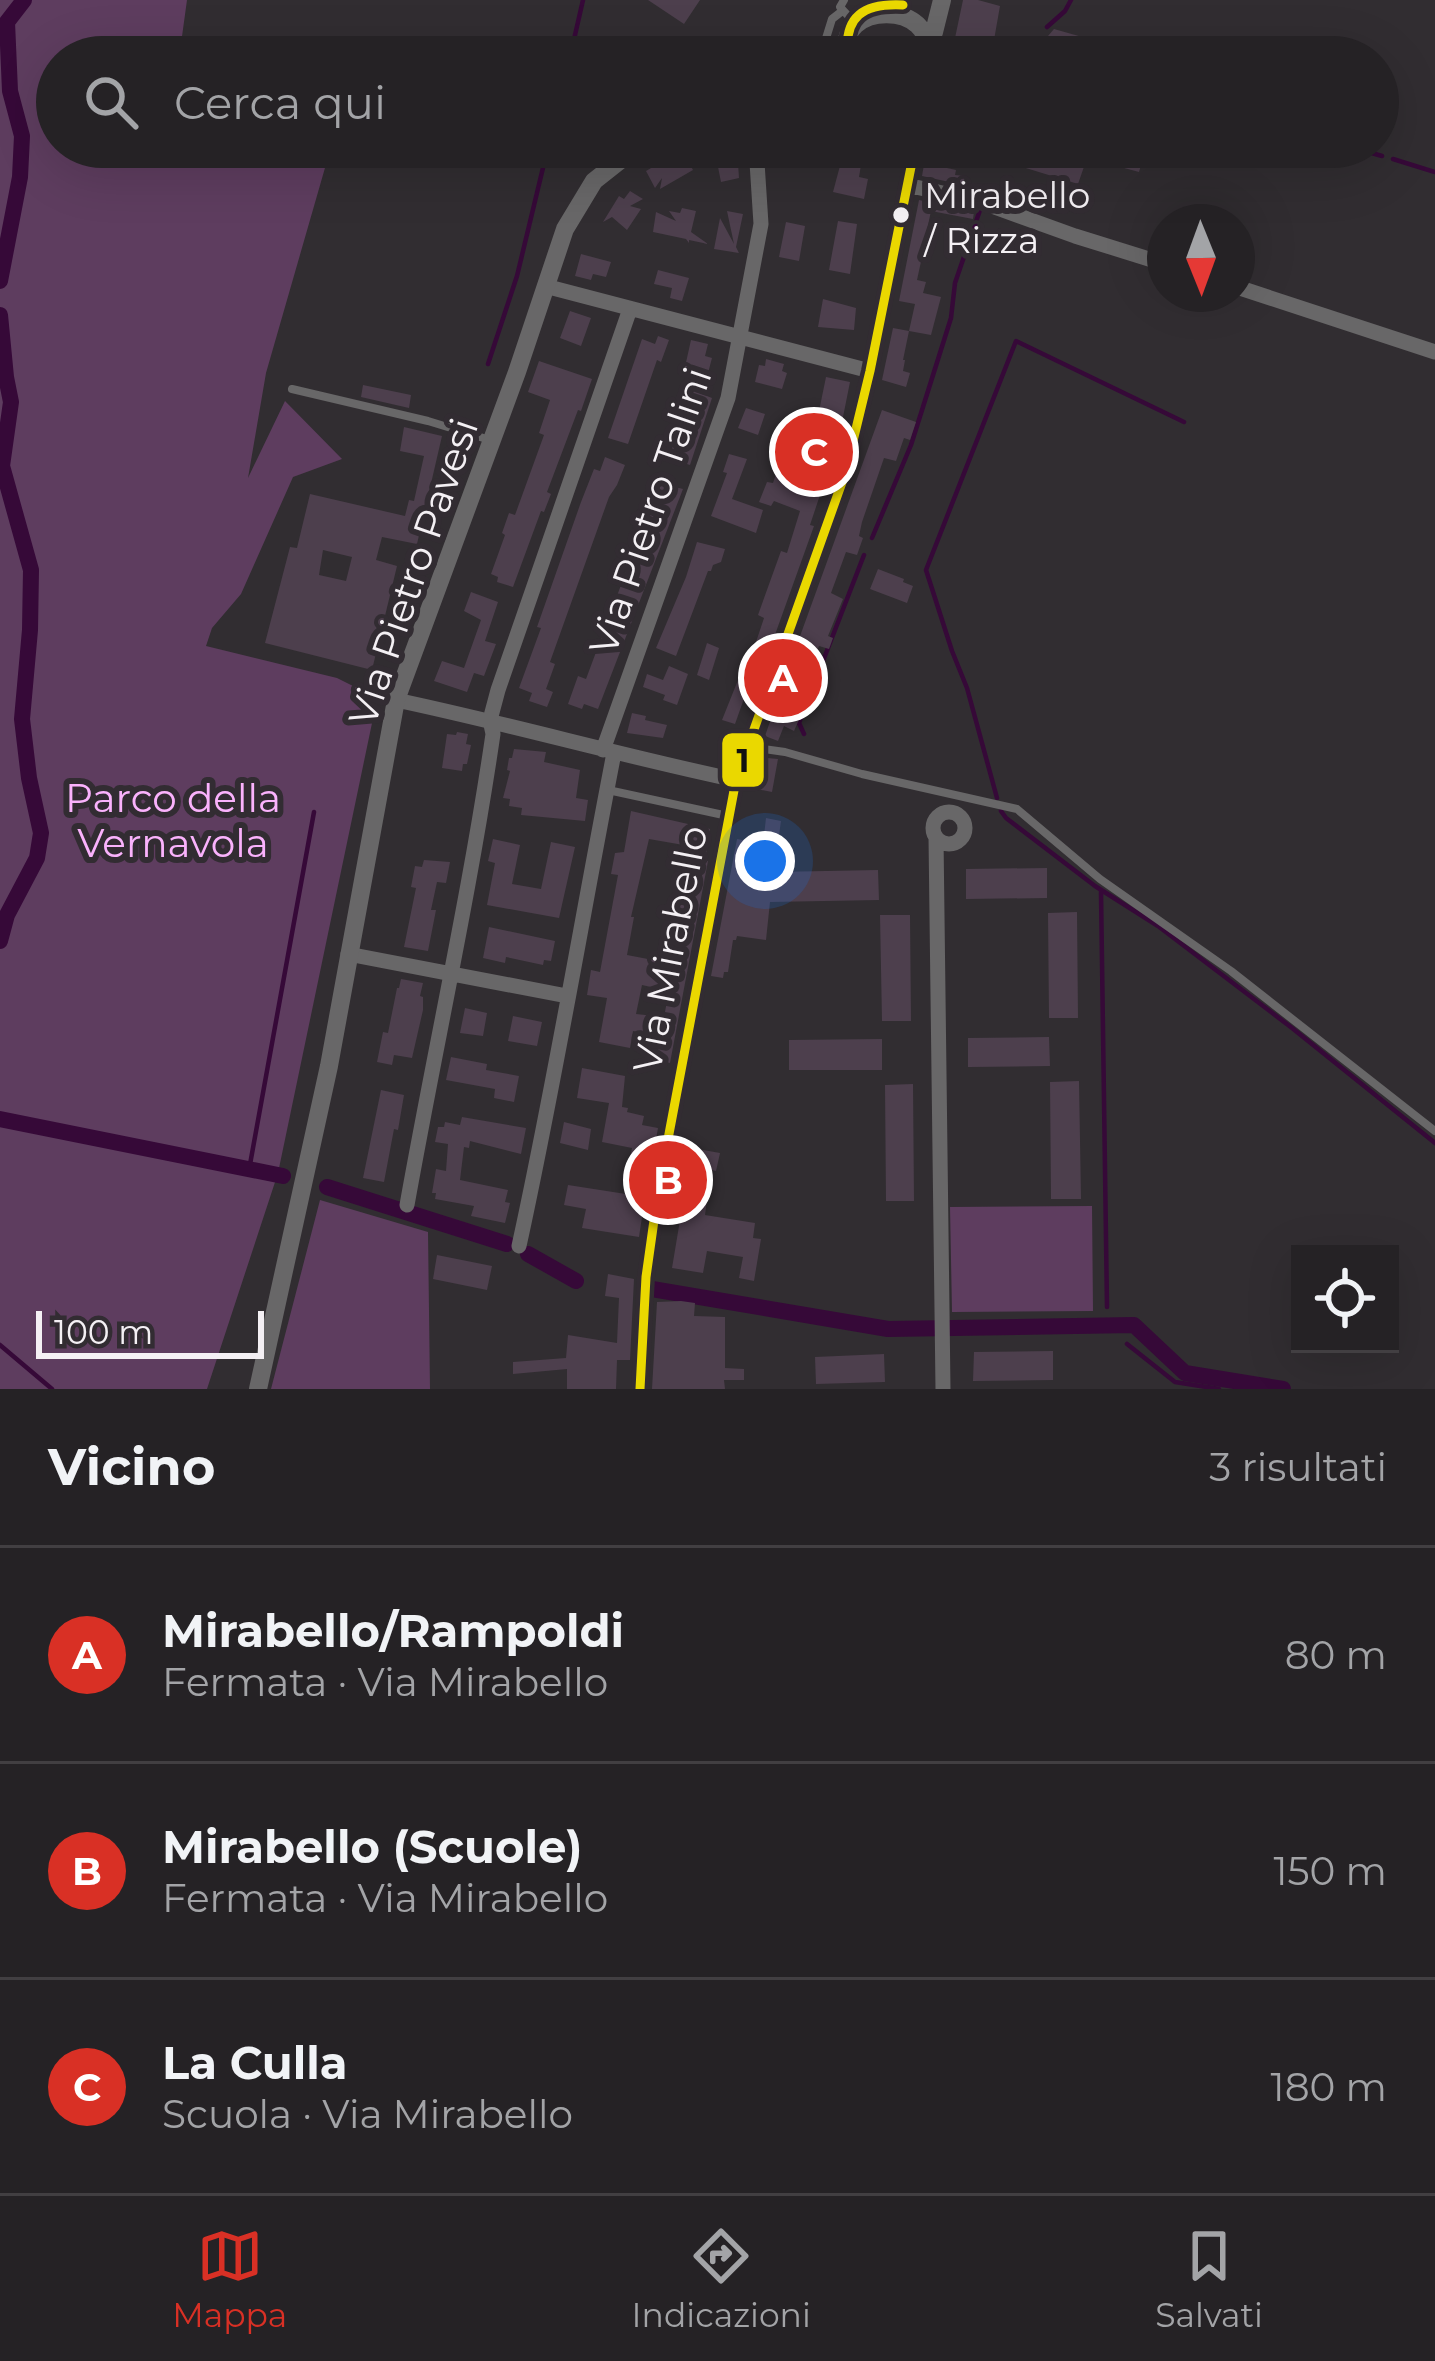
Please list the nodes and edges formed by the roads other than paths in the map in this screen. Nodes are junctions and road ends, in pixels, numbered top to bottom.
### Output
1 (844, 0) edge
2 (942, 0) edge
3 (908, 3) edge
4 (846, 16) junction
5 (827, 36) edge
6 (845, 36) edge
7 (924, 36) edge
8 (932, 36) edge
9 (611, 168) edge
10 (757, 168) edge
11 (911, 168) edge
12 (908, 185) junction
13 (1147, 258) edge
14 (545, 286) junction
15 (1255, 293) edge
16 (630, 309) junction
17 (740, 338) junction
18 (1435, 352) edge
19 (870, 371) junction
20 (292, 389) dead end
21 (491, 441) junction
22 (396, 700) junction
23 (490, 720) junction
24 (748, 746) junction
25 (609, 752) junction
26 (736, 781) junction
27 (607, 790) junction
28 (729, 816) junction
29 (936, 837) dead end
30 (348, 954) junction
31 (449, 974) junction
32 (567, 996) junction
33 (1435, 1131) edge
34 (406, 1205) dead end
35 (519, 1246) dead end
36 (285, 1264) junction
37 (244, 1389) edge
38 (258, 1389) edge
39 (640, 1389) edge
40 (943, 1389) edge

1 - 4 lane
2 - 8 street
3 - 4 street
3 - 7 street
4 - 5 lane
4 - 6 street
9 - 14 street, Via Pietro Pavesi
10 - 17 street, Via Pietro Talini
11 - 12 street, Via Mirabello
12 - 13 street
12 - 19 street, Via Mirabello
14 - 16 street
14 - 21 street, Via Pietro Pavesi
15 - 18 street
16 - 17 street
16 - 23 street
17 - 19 street
17 - 25 street, Via Pietro Talini
19 - 24 street, Via Mirabello
20 - 21 lane
21 - 22 street, Via Pietro Pavesi
22 - 23 street
22 - 30 street, Via Pietro Pavesi
23 - 25 street
23 - 31 street
24 - 26 street, Via Mirabello
24 - 33 lane
25 - 26 street
25 - 27 street, Via Pietro Talini
26 - 28 street, Via Mirabello
27 - 28 lane
27 - 32 street, Via Pietro Talini
28 - 39 street, Via Mirabello
29 - 40 street
30 - 31 street
30 - 36 street, Via Pietro Pavesi
31 - 32 street
31 - 34 street
32 - 35 street, Via Pietro Talini
36 - 37 street, Via Pietro Pavesi
36 - 38 street, Via Pietro Pavesi

